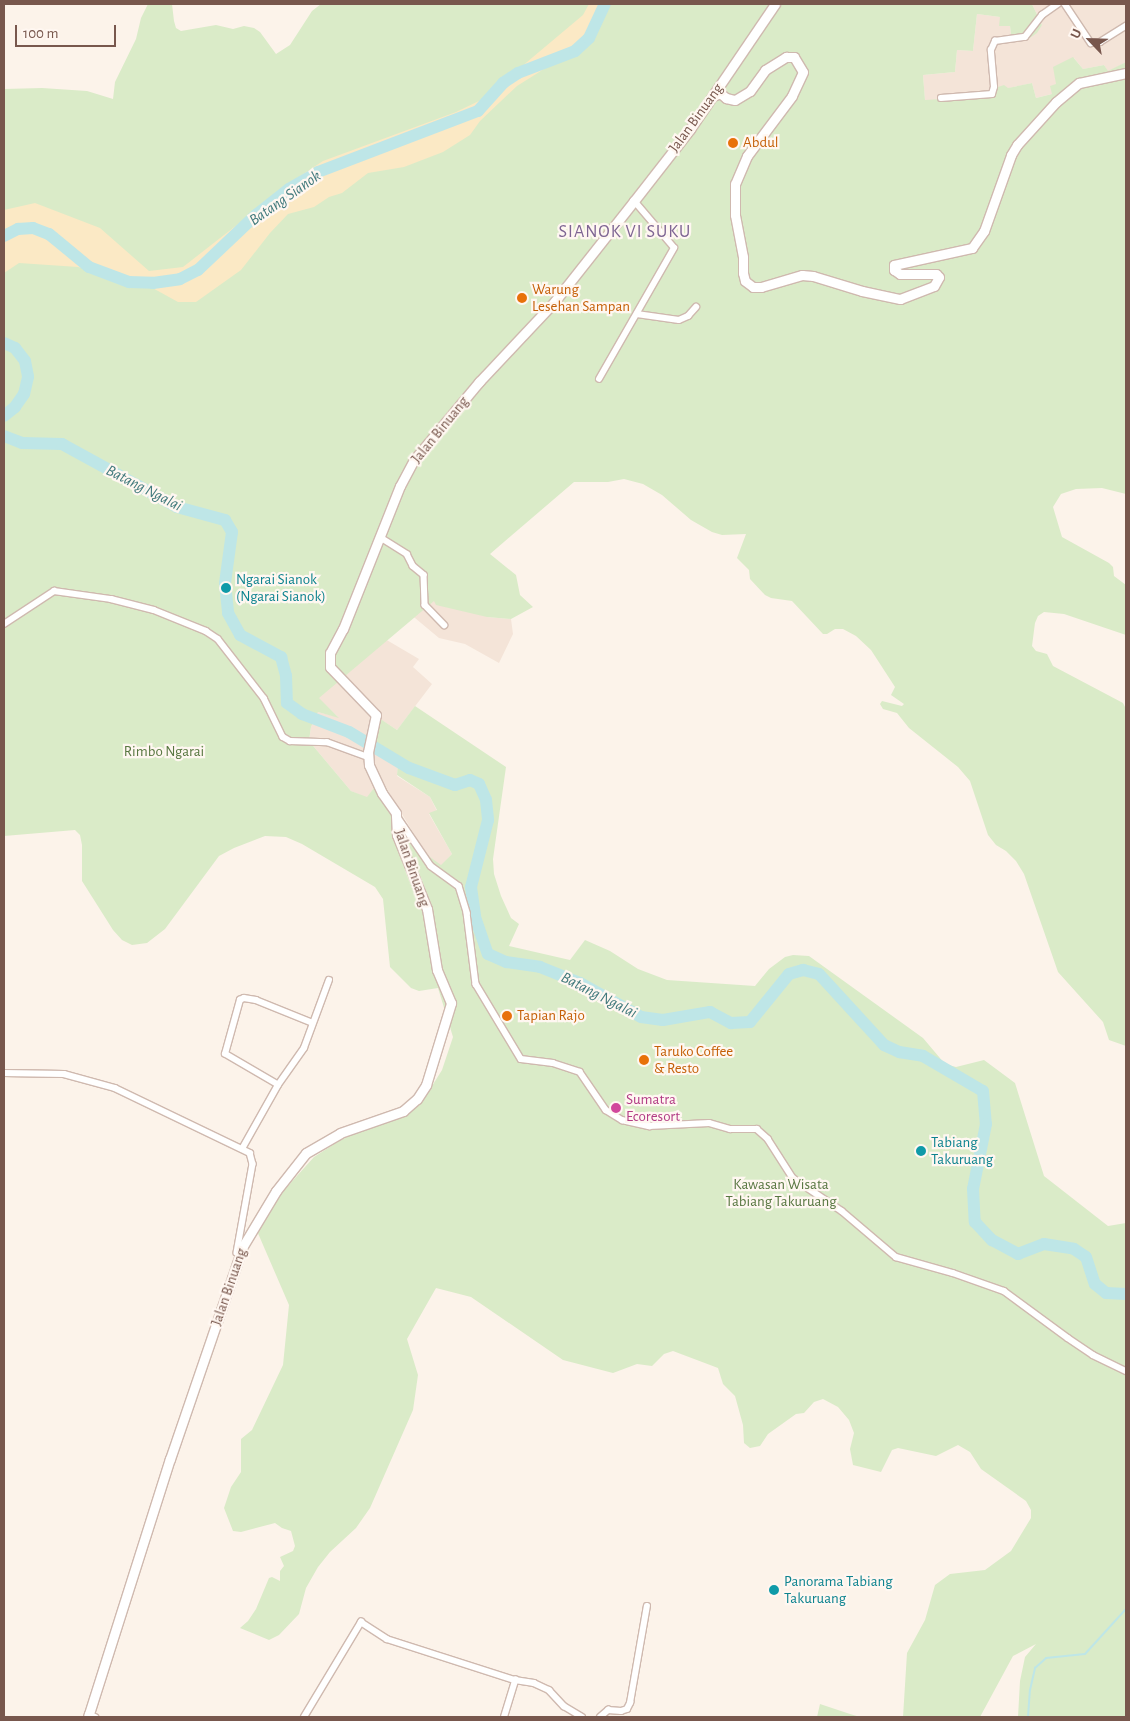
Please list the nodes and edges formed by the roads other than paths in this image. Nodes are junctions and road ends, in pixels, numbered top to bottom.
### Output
1 (775, 4) edge
2 (1058, 4) edge
3 (1065, 4) edge
4 (1126, 26) edge
5 (1126, 74) edge
6 (713, 96) junction
7 (941, 98) dead end
8 (634, 201) junction
9 (696, 307) dead end
10 (637, 314) junction
11 (599, 379) dead end
12 (380, 537) junction
13 (4, 624) edge
14 (444, 625) dead end
15 (368, 755) junction
16 (396, 813) junction
17 (329, 980) dead end
18 (313, 1023) junction
19 (4, 1073) edge
20 (278, 1085) junction
21 (242, 1149) junction
22 (236, 1263) junction
23 (1126, 1371) edge
24 (647, 1606) dead end
25 (515, 1680) junction
26 (90, 1716) edge
27 (304, 1717) edge
28 (504, 1717) edge
29 (582, 1717) edge
30 (600, 1717) edge

1 - 6 main road, Jalan Binuang
2 - 7 street
3 - 4 street
5 - 6 main road
6 - 8 main road, Jalan Binuang
8 - 10 street
8 - 12 main road, Jalan Binuang
9 - 10 street
10 - 11 street
12 - 14 street
12 - 15 main road, Jalan Binuang
13 - 15 street
15 - 16 main road, Jalan Binuang
16 - 22 main road, Jalan Binuang
16 - 23 street
17 - 18 street
18 - 20 street
18 - 20 street
19 - 21 street
20 - 21 street
21 - 22 street
22 - 26 main road, Jalan Binuang
24 - 30 street
25 - 27 street
25 - 28 street
25 - 29 street

